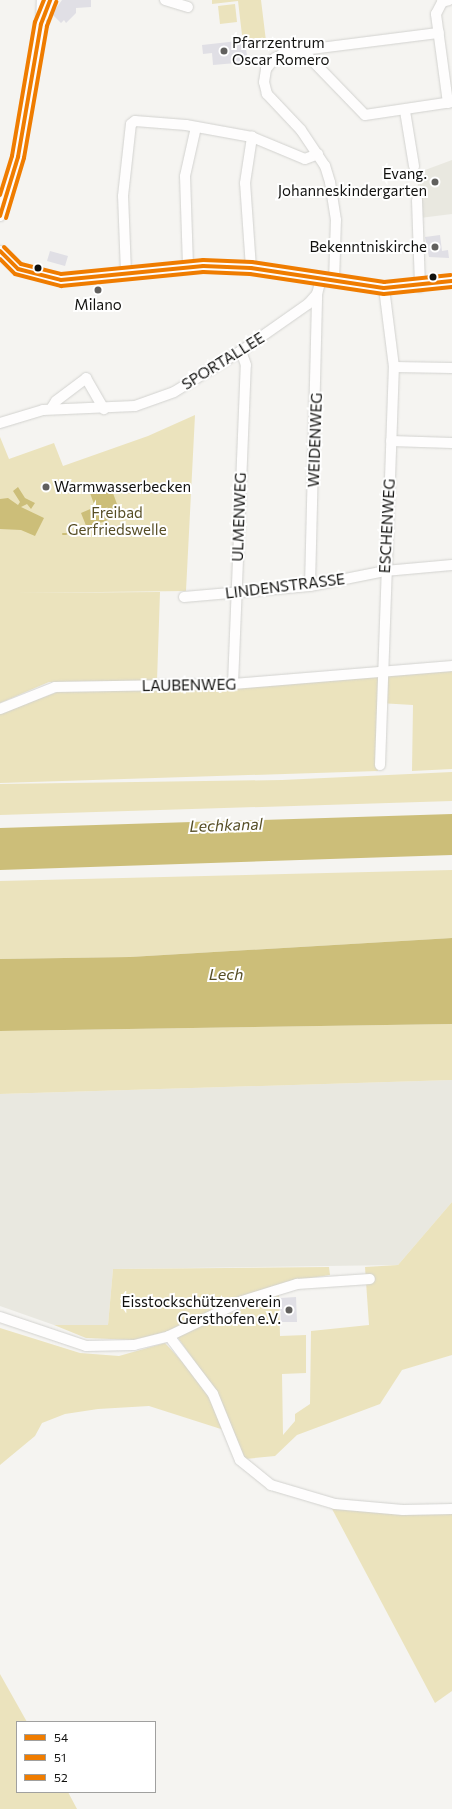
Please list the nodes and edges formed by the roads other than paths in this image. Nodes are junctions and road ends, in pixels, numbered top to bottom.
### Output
1 (42, 0) edge
2 (50, 0) edge
3 (165, 0) edge
4 (449, 0) edge
5 (188, 7) dead end
6 (41, 24) junction
7 (439, 33) junction
8 (303, 51) junction
9 (450, 102) edge
10 (405, 111) junction
11 (196, 127) junction
12 (252, 137) junction
13 (318, 154) junction
14 (414, 166) dead end
15 (418, 200) dead end
16 (0, 216) edge
17 (1, 257) edge
18 (188, 266) junction
19 (251, 268) junction
20 (126, 273) junction
21 (321, 279) junction
22 (452, 281) edge
23 (334, 282) junction
24 (420, 287) junction
25 (384, 288) junction
26 (317, 294) junction
27 (241, 351) junction
28 (394, 367) junction
29 (452, 368) edge
30 (104, 409) junction
31 (51, 410) junction
32 (0, 423) edge
33 (391, 441) junction
34 (452, 443) edge
35 (452, 565) edge
36 (385, 571) junction
37 (310, 586) junction
38 (236, 593) junction
39 (184, 596) dead end
40 (452, 666) edge
41 (382, 672) junction
42 (233, 684) junction
43 (0, 709) edge
44 (380, 765) dead end
45 (370, 1279) dead end
46 (0, 1317) edge
47 (169, 1336) junction
48 (452, 1509) edge

1 - 6 street
2 - 6 street
3 - 5 street
4 - 7 street
6 - 16 street
7 - 8 street
7 - 9 street
8 - 10 street
8 - 13 street
9 - 10 street
10 - 14 street
11 - 12 street
11 - 18 street
11 - 20 street
12 - 13 street
12 - 19 street
13 - 23 street
15 - 24 street
17 - 20 street
18 - 19 street
18 - 20 street
19 - 21 street
21 - 23 street
21 - 26 street
22 - 24 street
23 - 25 street
24 - 25 street
25 - 28 street, ESCHENWEG
26 - 27 street, SPORTALLEE
26 - 37 street, WEIDENWEG
27 - 30 street, SPORTALLEE
27 - 38 street, ULMENWEG
28 - 29 street
28 - 33 street, ESCHENWEG
30 - 31 street, SPORTALLEE
30 - 31 street
31 - 32 street, SPORTALLEE
33 - 34 street
33 - 36 street, ESCHENWEG
35 - 36 street, LINDENSTRASSE
36 - 37 street, LINDENSTRASSE
36 - 41 street, ESCHENWEG
37 - 38 street, LINDENSTRASSE
38 - 39 street, LINDENSTRASSE
38 - 42 street, ULMENWEG
40 - 41 street, LAUBENWEG
41 - 42 street, LAUBENWEG
41 - 44 street, ESCHENWEG
42 - 43 street, LAUBENWEG
45 - 47 street
46 - 47 street
47 - 48 street

